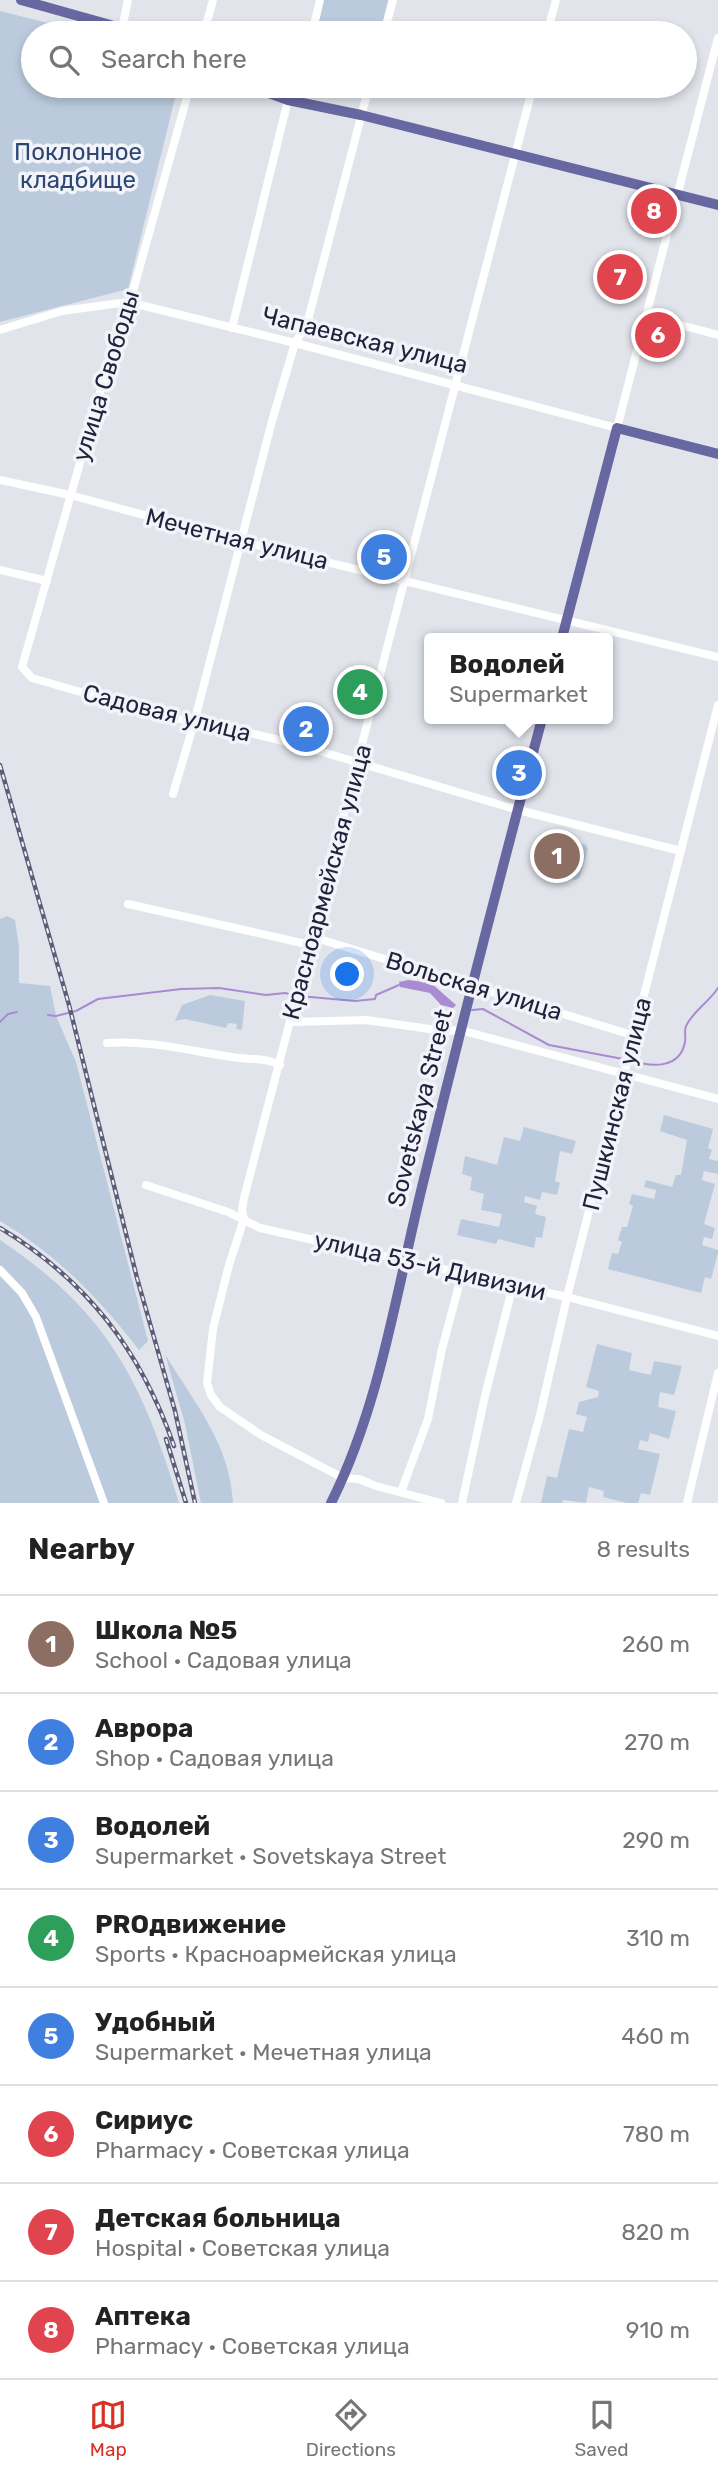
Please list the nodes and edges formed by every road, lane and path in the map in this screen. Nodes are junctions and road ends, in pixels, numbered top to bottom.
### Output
1 (21, 0) edge
2 (128, 0) edge
3 (213, 0) edge
4 (320, 0) edge
5 (393, 0) edge
6 (556, 0) edge
7 (94, 21) edge
8 (124, 21) edge
9 (207, 21) edge
10 (315, 21) edge
11 (387, 21) edge
12 (550, 21) edge
13 (718, 38) edge
14 (187, 98) edge
15 (286, 98) edge
16 (366, 98) edge
17 (530, 98) edge
18 (292, 100) junction
19 (361, 115) junction
20 (515, 154) junction
21 (678, 195) junction
22 (718, 205) edge
23 (128, 302) junction
24 (646, 316) junction
25 (232, 328) junction
26 (0, 330) edge
27 (718, 335) edge
28 (295, 343) junction
29 (456, 386) junction
30 (617, 428) junction
31 (718, 454) edge
32 (0, 480) edge
33 (70, 495) junction
34 (240, 541) junction
35 (0, 570) edge
36 (47, 581) junction
37 (405, 582) junction
38 (566, 621) junction
39 (563, 633) edge
40 (718, 657) edge
41 (22, 667) joint
42 (718, 705) edge
43 (194, 723) junction
44 (540, 724) edge
45 (358, 762) junction
46 (173, 794) dead end
47 (518, 810) junction
48 (681, 851) junction
49 (128, 904) dead end
50 (312, 941) junction
51 (472, 986) junction
52 (292, 1019) junction
53 (460, 1030) junction
54 (635, 1036) junction
55 (107, 1043) dead end
56 (280, 1065) junction
57 (627, 1070) junction
58 (718, 1099) edge
59 (146, 1185) dead end
60 (244, 1219) junction
61 (404, 1261) junction
62 (0, 1270) edge
63 (462, 1274) junction
64 (513, 1285) junction
65 (567, 1297) junction
66 (718, 1336) edge
67 (718, 1373) edge
68 (343, 1478) junction
69 (401, 1492) junction
70 (104, 1503) edge
71 (331, 1503) edge
72 (441, 1503) edge
73 (462, 1503) edge
74 (516, 1503) edge
75 (687, 1503) edge

1 - 7 main road
2 - 8 street
3 - 9 street
4 - 10 street
5 - 11 street
6 - 12 street
13 - 21 street
14 - 23 street, улица Свободы
15 - 18 main road
16 - 19 street
17 - 20 street, Красноармейская улица
18 - 19 main road
18 - 25 street
19 - 20 main road
19 - 28 street
20 - 21 main road
20 - 29 street, Красноармейская улица
21 - 22 main road
21 - 24 street
23 - 25 street, Чапаевская улица
23 - 26 street, Чапаевская улица
23 - 33 street, улица Свободы
24 - 27 street
24 - 30 street
25 - 28 street, Чапаевская улица
28 - 29 street, Чапаевская улица
28 - 34 street
29 - 30 street, Чапаевская улица
29 - 37 street, Красноармейская улица
30 - 31 main road, Чапаевская улица
30 - 38 main road
32 - 33 street, Мечетная улица
33 - 34 street, Мечетная улица
33 - 36 street, улица Свободы
34 - 37 street, Мечетная улица
34 - 43 street
35 - 36 street
36 - 41 street, улица Свободы
37 - 38 street, Мечетная улица
37 - 45 street, Красноармейская улица
38 - 39 main road
38 - 40 street, Мечетная улица
41 - 43 street, Садовая улица
42 - 48 street, Пушкинская улица
43 - 45 street, Садовая улица
43 - 46 street
44 - 47 main road, Sovetskaya Street
45 - 47 street, Садовая улица
45 - 50 street, Красноармейская улица
47 - 48 street, Садовая улица
47 - 51 main road, Sovetskaya Street
48 - 54 street, Пушкинская улица
49 - 50 street, Вольская улица
50 - 51 street, Вольская улица
50 - 52 street, Красноармейская улица
51 - 53 main road, Sovetskaya Street
51 - 54 street, Вольская улица
52 - 53 street, Вольская улица
52 - 56 street, Красноармейская улица
53 - 57 street, Вольская улица
53 - 61 main road, Sovetskaya Street
54 - 57 street, Пушкинская улица
55 - 56 street
56 - 60 street, Красноармейская улица
57 - 58 street, Вольская улица
57 - 65 street, Пушкинская улица
59 - 60 street, улица 53-й Дивизии
60 - 61 street, улица 53-й Дивизии
60 - 68 street, Красноармейская улица
61 - 63 street, улица 53-й Дивизии
61 - 68 main road, Sovetskaya Street
62 - 70 street
63 - 64 street, улица 53-й Дивизии
63 - 69 street
64 - 65 street, улица 53-й Дивизии
64 - 73 street
65 - 66 street, улица 53-й Дивизии
65 - 74 street, Пушкинская улица
67 - 75 street
68 - 69 street
68 - 71 main road, Sovetskaya Street
69 - 72 street

